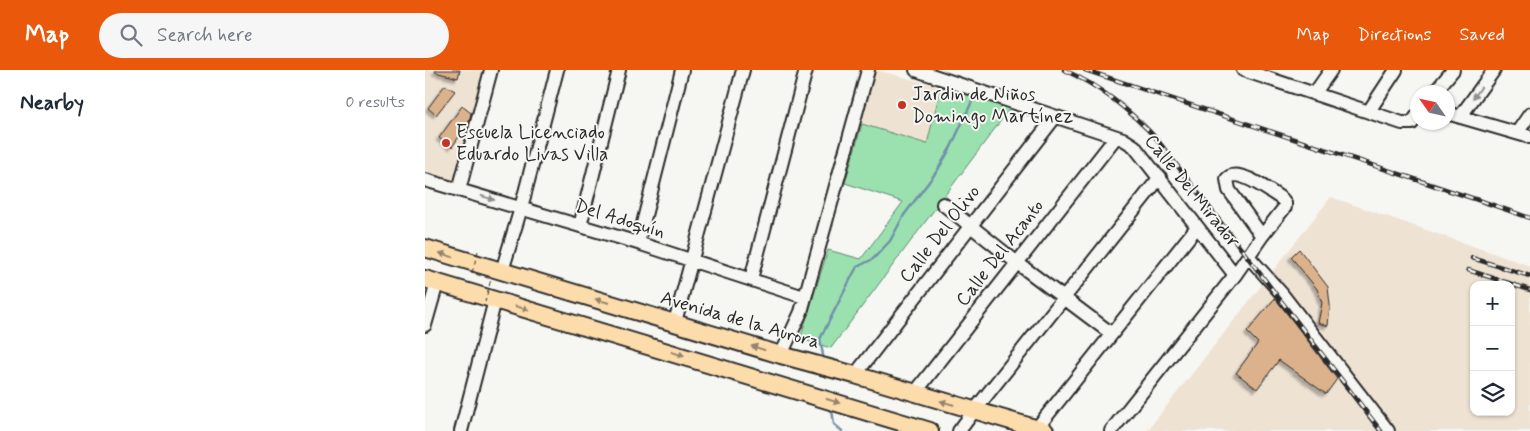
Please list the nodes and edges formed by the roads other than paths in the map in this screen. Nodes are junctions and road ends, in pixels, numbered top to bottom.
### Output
1 (491, 70) edge
2 (557, 70) edge
3 (619, 70) edge
4 (683, 70) edge
5 (743, 70) edge
6 (806, 70) edge
7 (867, 70) edge
8 (916, 70) edge
9 (1243, 70) edge
10 (1331, 70) edge
11 (1397, 70) edge
12 (1453, 70) edge
13 (1495, 70) edge
14 (1265, 73) edge
15 (1441, 85) edge
16 (1314, 94) junction
17 (1369, 111) junction
18 (1530, 114) edge
19 (1455, 115) edge
20 (1055, 117) junction
21 (1460, 117) junction
22 (1410, 124) edge
23 (1517, 133) junction
24 (1115, 137) junction
25 (1530, 137) edge
26 (1160, 177) junction
27 (425, 180) edge
28 (459, 190) junction
29 (943, 204) dead end
30 (521, 208) junction
31 (971, 225) junction
32 (580, 226) junction
33 (1197, 228) junction
34 (1262, 236) junction
35 (637, 243) junction
36 (425, 248) edge
37 (1248, 256) junction
38 (692, 261) junction
39 (1016, 262) junction
40 (502, 271) junction
41 (1235, 275) junction
42 (751, 279) junction
43 (431, 281) edge
44 (563, 289) junction
45 (804, 296) junction
46 (1064, 298) junction
47 (490, 301) junction
48 (555, 317) junction
49 (675, 322) junction
50 (425, 325) edge
51 (1112, 334) junction
52 (781, 355) junction
53 (855, 375) junction
54 (914, 394) junction
55 (974, 410) junction
56 (899, 426) edge
57 (1041, 430) edge
58 (461, 431) edge
59 (930, 431) edge
60 (959, 431) edge
61 (1111, 431) edge
62 (1388, 431) edge

1 - 28 street
2 - 30 street
3 - 32 street
4 - 35 street
5 - 38 street
6 - 42 street
7 - 45 street
8 - 20 street, Calle Del Mirador
9 - 14 street
10 - 16 street
11 - 17 street
12 - 15 street
13 -> 21 street
14 - 16 street
16 - 17 street
17 - 22 street
18 - 23 street
19 - 21 street
20 - 24 street, Calle Del Mirador
20 - 31 street, Calle Del Olivo
21 - 23 street
23 - 25 street
24 - 26 street, Calle Del Mirador
24 - 39 street, Calle Del Acanto
26 - 33 street, Calle Del Mirador
26 - 46 street
27 - 28 street, Del Adoquín
28 -> 30 street, Del Adoquín
29 - 31 street
30 - 32 street, Del Adoquín
30 - 40 street
31 - 39 street
31 - 53 street, Calle Del Olivo
32 - 35 street, Del Adoquín
33 - 41 street, Calle Del Mirador
33 - 51 street
34 - 34 street
34 - 37 street
35 - 38 street, Del Adoquín
40 -> 36 main road, Avenida de la Aurora
37 - 41 street
37 - 62 street
38 - 42 street, Del Adoquín
38 - 49 street
39 - 46 street
39 - 54 street, Calle Del Acanto
40 - 44 main road, Avenida de la Aurora
41 - 61 street
42 - 45 street, Del Adoquín
43 - 47 main road
43 - 50 street
44 - 48 main road
49 -> 44 main road, Avenida de la Aurora
45 - 52 street
46 - 51 street
46 - 55 street
47 -> 48 main road
47 - 58 street
48 -> 56 main road
52 -> 49 main road, Avenida de la Aurora
51 - 57 street
52 - 53 main road, Avenida de la Aurora
53 - 54 main road, Avenida de la Aurora
55 -> 54 main road, Avenida de la Aurora
55 - 57 main road, Avenida de la Aurora
55 - 60 street
56 - 59 main road

